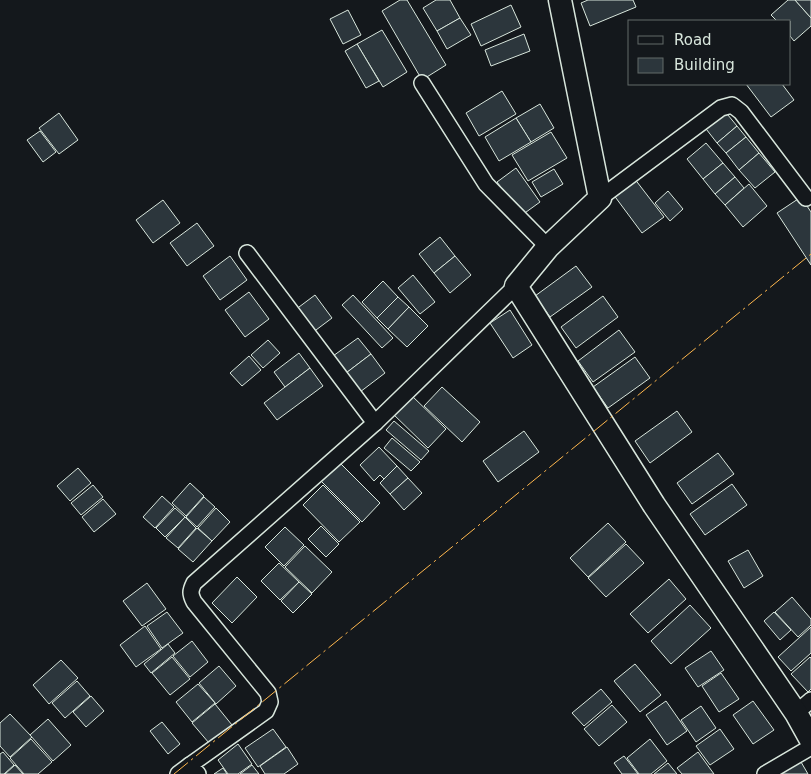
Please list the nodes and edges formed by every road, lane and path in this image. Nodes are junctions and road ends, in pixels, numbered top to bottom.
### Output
1 (560, 0) edge
2 (422, 83) dead end
3 (600, 198) junction
4 (806, 198) dead end
5 (548, 248) junction
6 (247, 253) dead end
7 (516, 286) junction
8 (375, 423) junction
9 (803, 706) edge
10 (811, 740) edge
11 (811, 747) edge
12 (194, 769) edge
13 (178, 774) edge
14 (765, 774) edge

1 - 3 street
2 - 5 street
3 - 4 street
3 - 5 street
5 - 7 street
6 - 8 street
7 - 8 street
7 - 9 street
8 - 12 street
9 - 10 street
11 - 14 street
12 - 13 street

